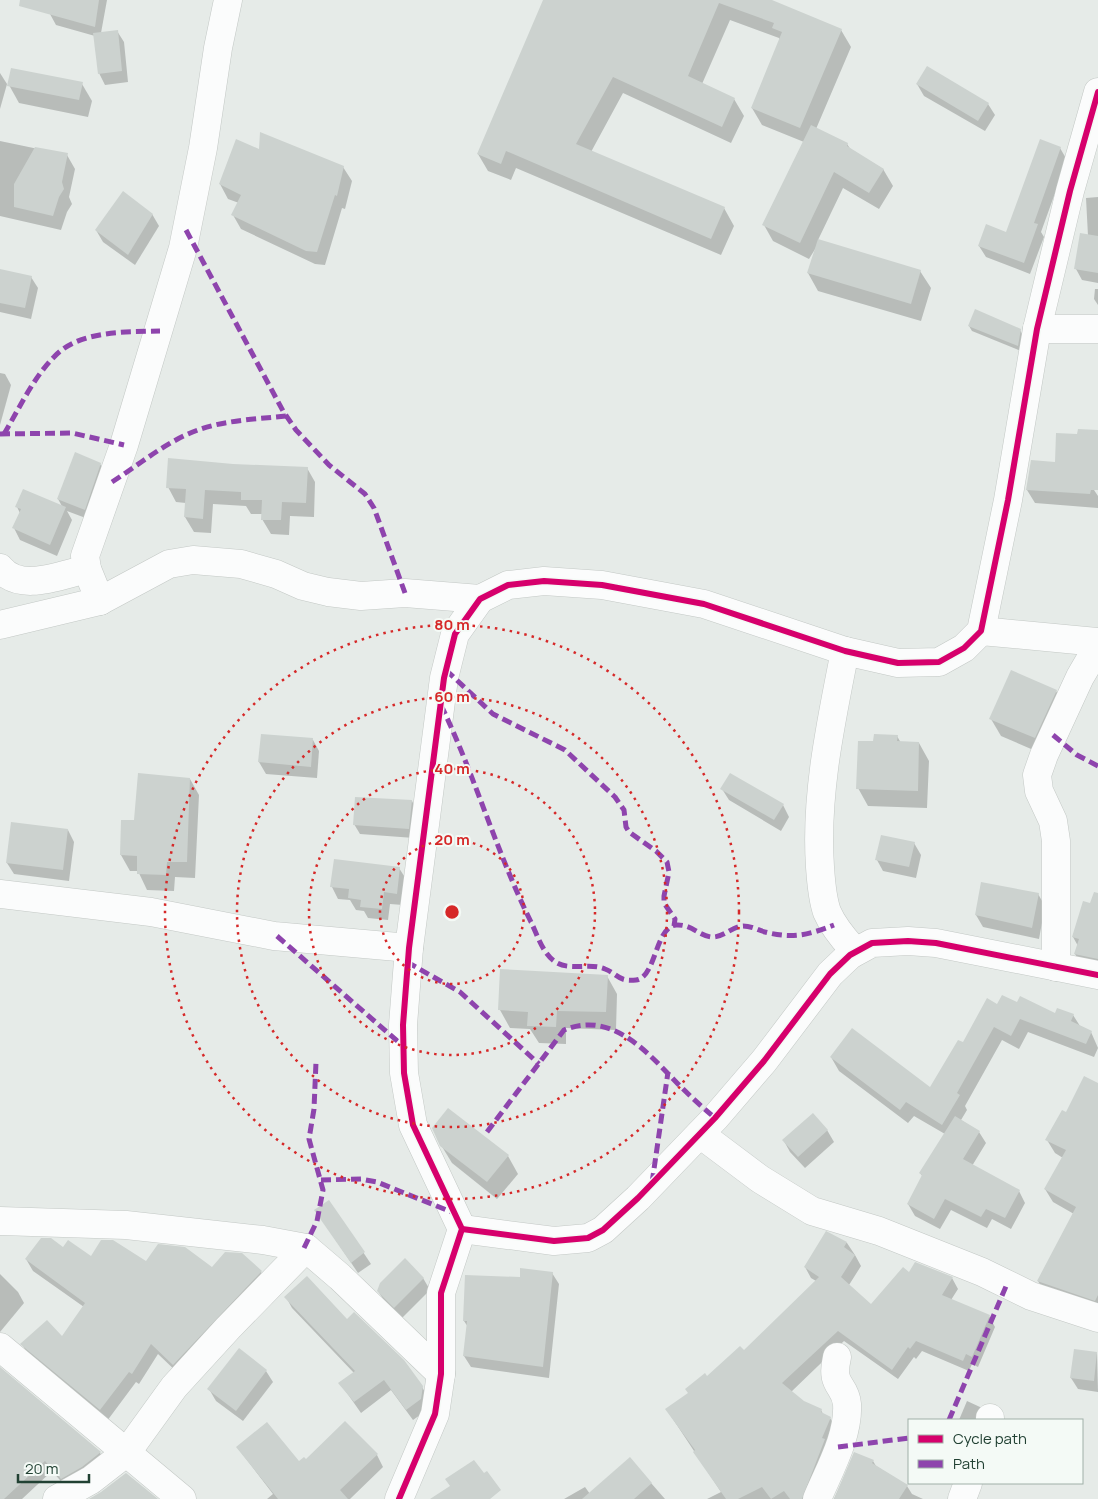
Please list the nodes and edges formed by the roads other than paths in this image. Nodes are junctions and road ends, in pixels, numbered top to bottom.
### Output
1 (228, 0) edge
2 (1098, 92) edge
3 (1037, 329) junction
4 (1098, 329) edge
5 (0, 568) edge
6 (87, 568) junction
7 (480, 599) junction
8 (100, 601) junction
9 (0, 626) edge
10 (981, 631) junction
11 (1098, 642) edge
12 (1098, 646) edge
13 (845, 652) junction
14 (0, 894) edge
15 (409, 948) junction
16 (850, 955) junction
17 (1056, 967) junction
18 (1098, 975) edge
19 (700, 1134) junction
20 (0, 1220) edge
21 (462, 1229) junction
22 (306, 1248) junction
23 (1098, 1318) edge
24 (0, 1348) edge
25 (837, 1357) dead end
26 (441, 1374) junction
27 (127, 1452) junction
28 (968, 1484) edge
29 (57, 1499) edge
30 (182, 1499) edge
31 (399, 1499) edge
32 (817, 1499) edge
33 (962, 1499) edge

1 - 6 street
2 - 3 street
3 - 4 street
3 - 10 street
5 - 6 street
6 - 8 street
7 - 8 street
7 - 13 street
7 - 15 street
8 - 9 street
10 - 11 street
10 - 13 street
12 - 17 street
13 - 16 street
14 - 15 street
15 - 21 street
16 - 17 street
16 - 19 street
17 - 18 street
19 - 21 street
19 - 23 street
20 - 22 street
21 - 26 street
22 - 26 street
22 - 27 street
24 - 27 street
25 - 32 street
26 - 31 street
27 - 29 street
27 - 30 street
28 - 33 street

